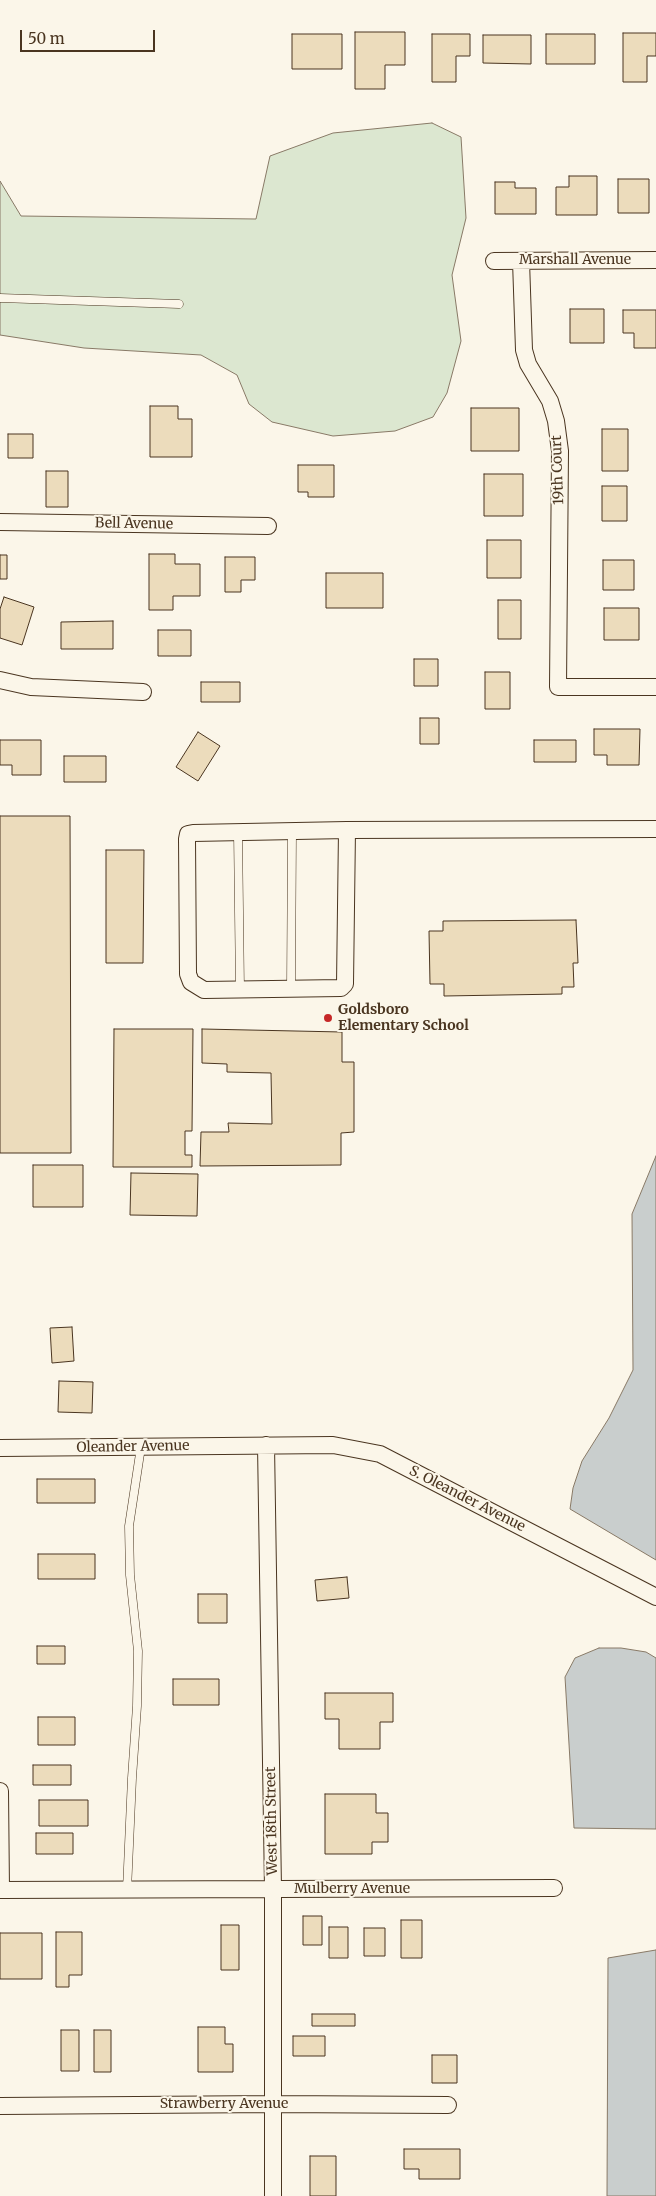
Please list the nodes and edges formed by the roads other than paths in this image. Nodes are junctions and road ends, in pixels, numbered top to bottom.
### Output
1 (521, 260) junction
2 (656, 260) edge
3 (494, 261) dead end
4 (0, 298) edge
5 (179, 304) dead end
6 (0, 522) edge
7 (268, 526) dead end
8 (0, 680) edge
9 (656, 687) edge
10 (143, 692) dead end
11 (656, 829) edge
12 (347, 830) junction
13 (238, 832) junction
14 (292, 832) junction
15 (240, 990) junction
16 (291, 990) junction
17 (141, 1446) junction
18 (266, 1446) junction
19 (0, 1448) edge
20 (656, 1598) edge
21 (0, 1791) edge
22 (554, 1888) dead end
23 (273, 1889) junction
24 (1, 1890) edge
25 (127, 1890) junction
26 (273, 2104) junction
27 (448, 2105) dead end
28 (0, 2106) edge
29 (273, 2196) edge

1 - 2 street, Marshall Avenue
1 - 3 street, Marshall Avenue
1 - 9 street, 19th Court
4 - 5 lane
6 - 7 street, Bell Avenue
8 - 10 street
11 - 12 street
12 - 14 street
12 - 16 street
13 - 14 street
13 - 15 lane
13 - 15 street
14 - 16 lane
15 - 16 street
17 - 18 street, Oleander Avenue
17 - 19 street, Oleander Avenue
17 - 25 lane
18 - 20 street, S. Oleander Avenue
18 - 23 street, West 18th Street
21 - 24 street
22 - 23 street, Mulberry Avenue
23 - 25 street, Mulberry Avenue
23 - 26 street, West 18th Street
24 - 25 street, Mulberry Avenue
26 - 27 street, Strawberry Avenue
26 - 28 street, Strawberry Avenue
26 - 29 street, West 18th Street

